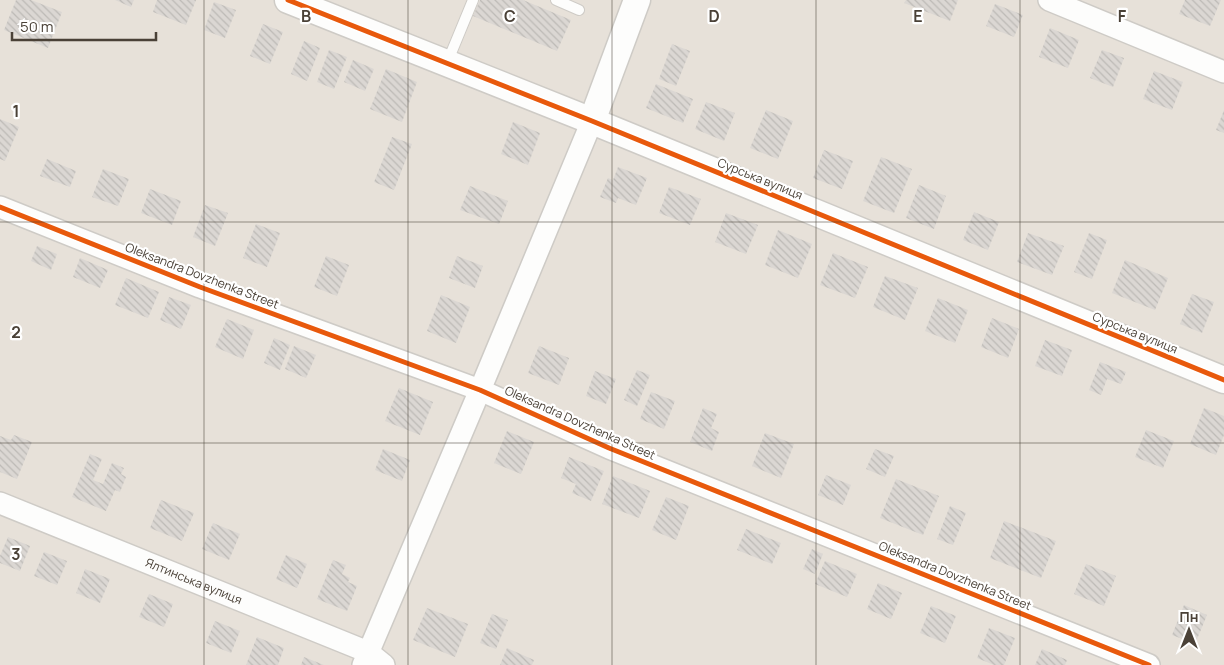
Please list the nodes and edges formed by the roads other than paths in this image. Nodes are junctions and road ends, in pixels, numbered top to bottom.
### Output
1 (288, 0) edge
2 (473, 0) edge
3 (556, 0) edge
4 (637, 0) edge
5 (1049, 0) edge
6 (579, 10) dead end
7 (447, 64) junction
8 (1224, 72) edge
9 (592, 121) junction
10 (0, 207) edge
11 (1224, 380) edge
12 (480, 390) junction
13 (0, 503) edge
14 (371, 661) edge
15 (1149, 665) edge

1 - 7 street, Сурська вулиця
2 - 7 lane
3 - 6 lane
4 - 9 street
5 - 8 street
7 - 9 street, Сурська вулиця
9 - 11 street, Сурська вулиця
9 - 12 street
10 - 12 street, Oleksandra Dovzhenka Street
12 - 14 street
12 - 15 street, Oleksandra Dovzhenka Street
13 - 14 street, Ялтинська вулиця

